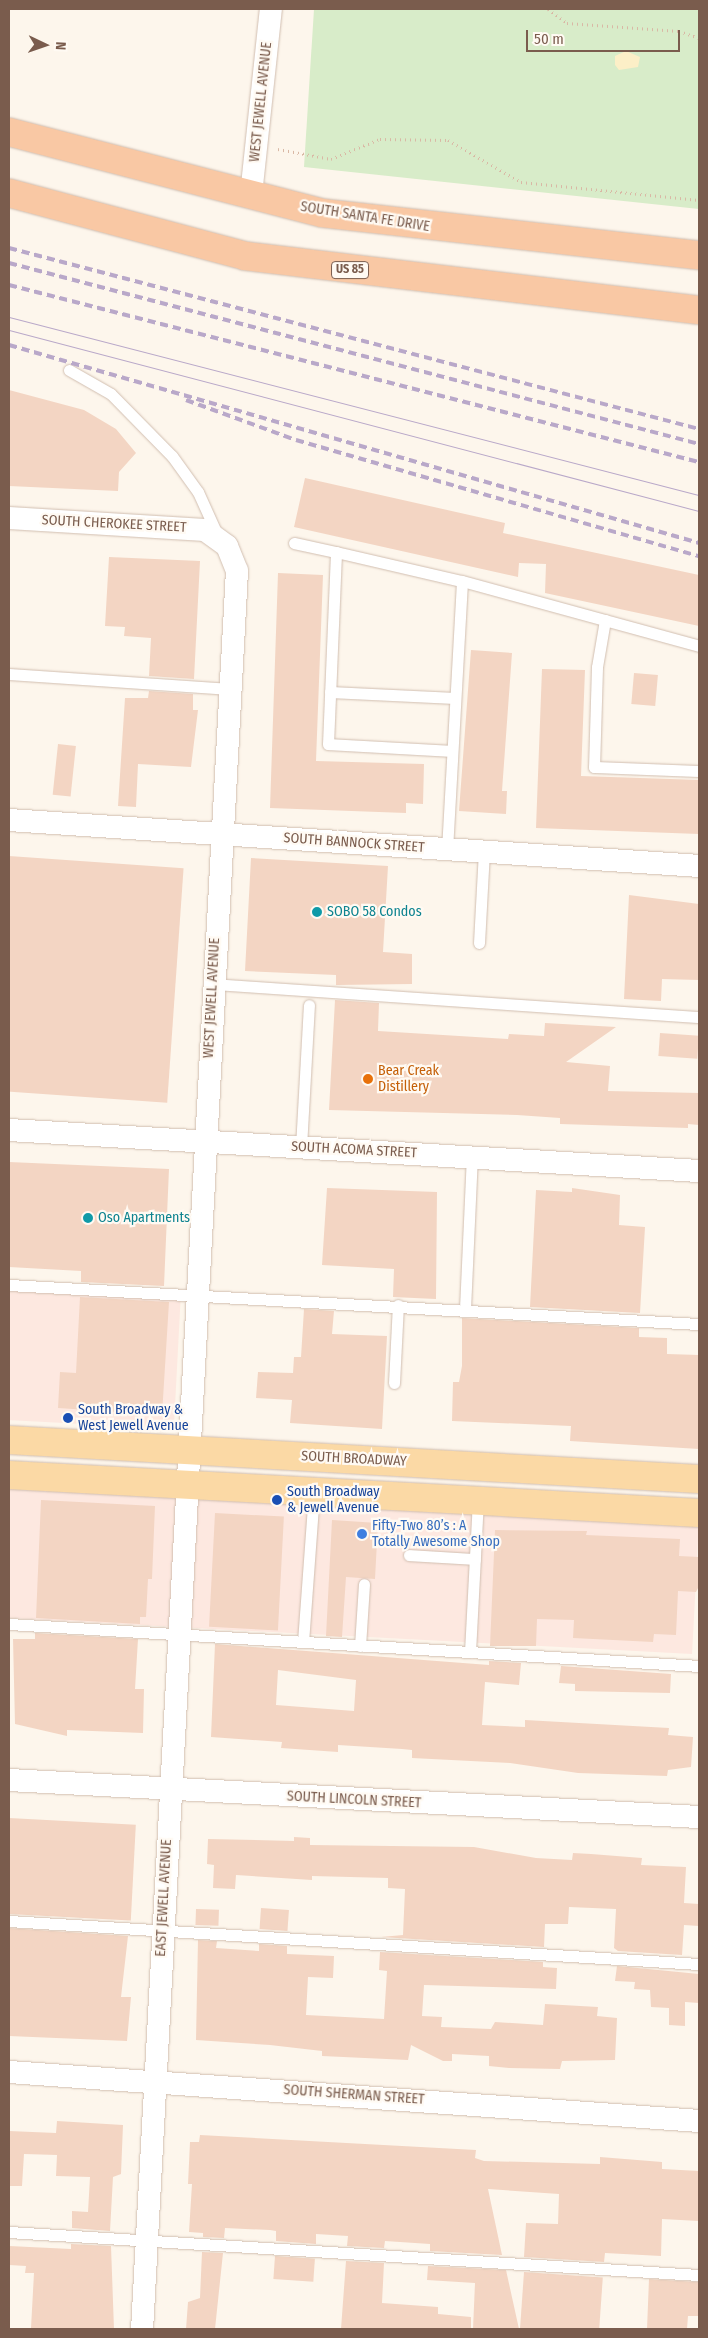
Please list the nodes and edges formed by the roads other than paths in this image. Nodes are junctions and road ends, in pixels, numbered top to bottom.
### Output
1 (271, 9) edge
2 (9, 132) edge
3 (9, 193) edge
4 (251, 195) junction
5 (699, 255) edge
6 (699, 310) edge
7 (69, 370) dead end
8 (9, 518) edge
9 (218, 536) junction
10 (294, 542) dead end
11 (336, 552) junction
12 (462, 581) junction
13 (605, 620) junction
14 (699, 646) edge
15 (9, 674) edge
16 (230, 689) junction
17 (330, 692) junction
18 (455, 698) junction
19 (452, 751) junction
20 (699, 771) edge
21 (9, 820) edge
22 (222, 834) junction
23 (447, 850) junction
24 (484, 852) junction
25 (699, 866) edge
26 (479, 943) dead end
27 (213, 984) junction
28 (308, 1006) dead end
29 (699, 1017) edge
30 (9, 1130) edge
31 (204, 1141) junction
32 (302, 1147) junction
33 (472, 1157) junction
34 (699, 1171) edge
35 (9, 1284) edge
36 (195, 1293) junction
37 (398, 1305) junction
38 (465, 1309) junction
39 (699, 1324) edge
40 (394, 1383) dead end
41 (9, 1440) edge
42 (185, 1467) junction
43 (9, 1475) edge
44 (699, 1479) edge
45 (314, 1492) junction
46 (478, 1501) junction
47 (699, 1513) edge
48 (409, 1555) dead end
49 (475, 1559) junction
50 (364, 1584) dead end
51 (9, 1624) edge
52 (177, 1634) junction
53 (303, 1642) junction
54 (360, 1646) junction
55 (470, 1652) junction
56 (699, 1666) edge
57 (9, 1780) edge
58 (169, 1791) junction
59 (699, 1817) edge
60 (9, 1921) edge
61 (162, 1930) junction
62 (699, 1964) edge
63 (9, 2072) edge
64 (155, 2080) junction
65 (699, 2121) edge
66 (9, 2232) edge
67 (147, 2242) junction
68 (699, 2274) edge
69 (142, 2329) edge

1 - 4 street, WEST JEWELL AVENUE
2 - 4 highway, SOUTH SANTA FE DRIVE
3 - 6 highway, US 85
4 - 5 highway, SOUTH SANTA FE DRIVE
7 - 9 lane
8 - 9 street, SOUTH CHEROKEE STREET
9 - 16 street, WEST JEWELL AVENUE
10 - 11 lane
11 - 12 lane
11 - 17 lane
12 - 13 lane
12 - 18 lane
13 - 14 lane
13 - 20 lane
15 - 16 lane
16 - 22 street, WEST JEWELL AVENUE
17 - 18 lane
17 - 19 lane
18 - 19 lane
19 - 23 lane
21 - 22 street, SOUTH BANNOCK STREET
22 - 23 street, SOUTH BANNOCK STREET
22 - 27 street, WEST JEWELL AVENUE
23 - 24 street, SOUTH BANNOCK STREET
24 - 25 street, SOUTH BANNOCK STREET
24 - 26 lane
27 - 29 lane
27 - 31 street, WEST JEWELL AVENUE
28 - 32 lane
30 - 31 street, SOUTH ACOMA STREET
31 - 32 street, SOUTH ACOMA STREET
31 - 36 street, WEST JEWELL AVENUE
32 - 33 street, SOUTH ACOMA STREET
33 - 34 street, SOUTH ACOMA STREET
33 - 38 lane
35 - 36 lane
36 - 37 lane
36 - 42 street, WEST JEWELL AVENUE
37 - 38 lane
37 - 40 lane
38 - 39 lane
41 - 42 main road, SOUTH BROADWAY
42 - 43 main road, SOUTH BROADWAY
42 - 44 main road, SOUTH BROADWAY
42 - 45 main road, SOUTH BROADWAY
42 - 52 street, EAST JEWELL AVENUE
45 - 46 main road, SOUTH BROADWAY
45 - 53 lane
46 - 47 main road, SOUTH BROADWAY
46 - 49 lane
48 - 49 lane
49 - 55 lane
50 - 54 lane
51 - 52 lane
52 - 53 lane
52 - 58 street, EAST JEWELL AVENUE
53 - 54 lane
54 - 55 lane
55 - 56 lane
57 - 58 street, SOUTH LINCOLN STREET
58 - 59 street, SOUTH LINCOLN STREET
58 - 61 street, EAST JEWELL AVENUE
60 - 61 lane
61 - 62 lane
61 - 64 street, EAST JEWELL AVENUE
63 - 64 street, SOUTH SHERMAN STREET
64 - 65 street, SOUTH SHERMAN STREET
64 - 67 street, EAST JEWELL AVENUE
66 - 67 lane
67 - 68 lane
67 - 69 street, EAST JEWELL AVENUE

